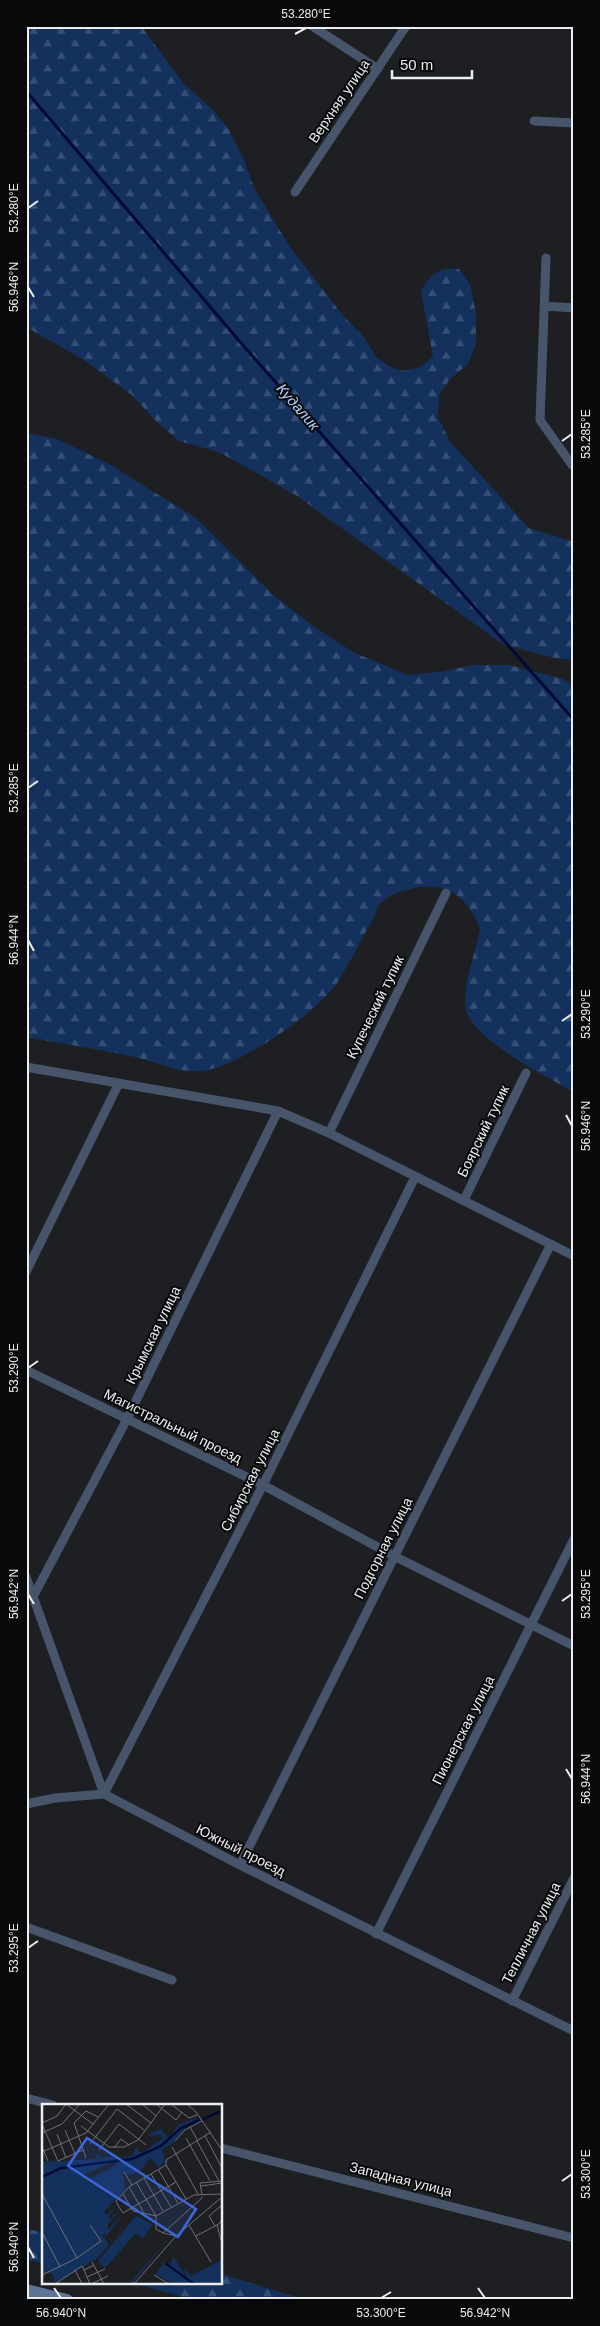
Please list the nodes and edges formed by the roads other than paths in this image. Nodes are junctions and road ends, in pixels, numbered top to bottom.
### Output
1 (312, 26) edge
2 (406, 26) edge
3 (378, 69) junction
4 (534, 120) dead end
5 (574, 123) edge
6 (295, 192) dead end
7 (546, 258) dead end
8 (544, 306) junction
9 (574, 308) edge
10 (572, 465) dead end
11 (446, 893) dead end
12 (26, 1067) edge
13 (526, 1073) dead end
14 (120, 1083) junction
15 (278, 1112) junction
16 (329, 1133) junction
17 (415, 1177) junction
18 (464, 1200) junction
19 (551, 1244) junction
20 (574, 1256) edge
21 (26, 1272) edge
22 (26, 1370) edge
23 (127, 1419) junction
24 (263, 1485) junction
25 (574, 1539) edge
26 (394, 1556) junction
27 (26, 1577) edge
28 (34, 1595) junction
29 (531, 1625) junction
30 (574, 1646) edge
31 (104, 1794) junction
32 (26, 1804) edge
33 (240, 1865) junction
34 (574, 1878) edge
35 (26, 1927) edge
36 (376, 1934) junction
37 (172, 1980) dead end
38 (512, 2000) junction
39 (574, 2031) edge
40 (26, 2098) edge
41 (49, 2104) edge
42 (222, 2148) edge
43 (574, 2238) edge
44 (26, 2290) edge
45 (67, 2300) edge

1 - 3 street
2 - 3 street, Верхняя улица
3 - 6 street, Верхняя улица
4 - 5 street
7 - 8 street
8 - 9 street
8 - 10 street
11 - 16 street, Купеческий тупик
12 - 14 street
13 - 18 street, Боярский тупик
14 - 15 street
14 - 21 street
15 - 16 street
15 - 23 street, Крымская улица
16 - 17 street
17 - 18 street
17 - 24 street, Сибирская улица
18 - 19 street
19 - 20 street
19 - 26 street, Подгорная улица
22 - 23 street, Магистральный проезд
23 - 24 street, Магистральный проезд
23 - 28 street, Крымская улица
24 - 26 street, Магистральный проезд
24 - 31 street, Сибирская улица
25 - 29 street, Пионерская улица
26 - 29 street, Магистральный проезд
26 - 33 street, Подгорная улица
27 - 28 street
28 - 31 street
29 - 30 street, Магистральный проезд
29 - 36 street, Пионерская улица
31 - 32 street
31 - 33 street, Южный проезд
33 - 36 street, Южный проезд
34 - 38 street, Тепличная улица
35 - 37 street
36 - 38 street, Южный проезд
38 - 39 street, Южный проезд
40 - 41 street
42 - 43 street, Западная улица
44 - 45 street

